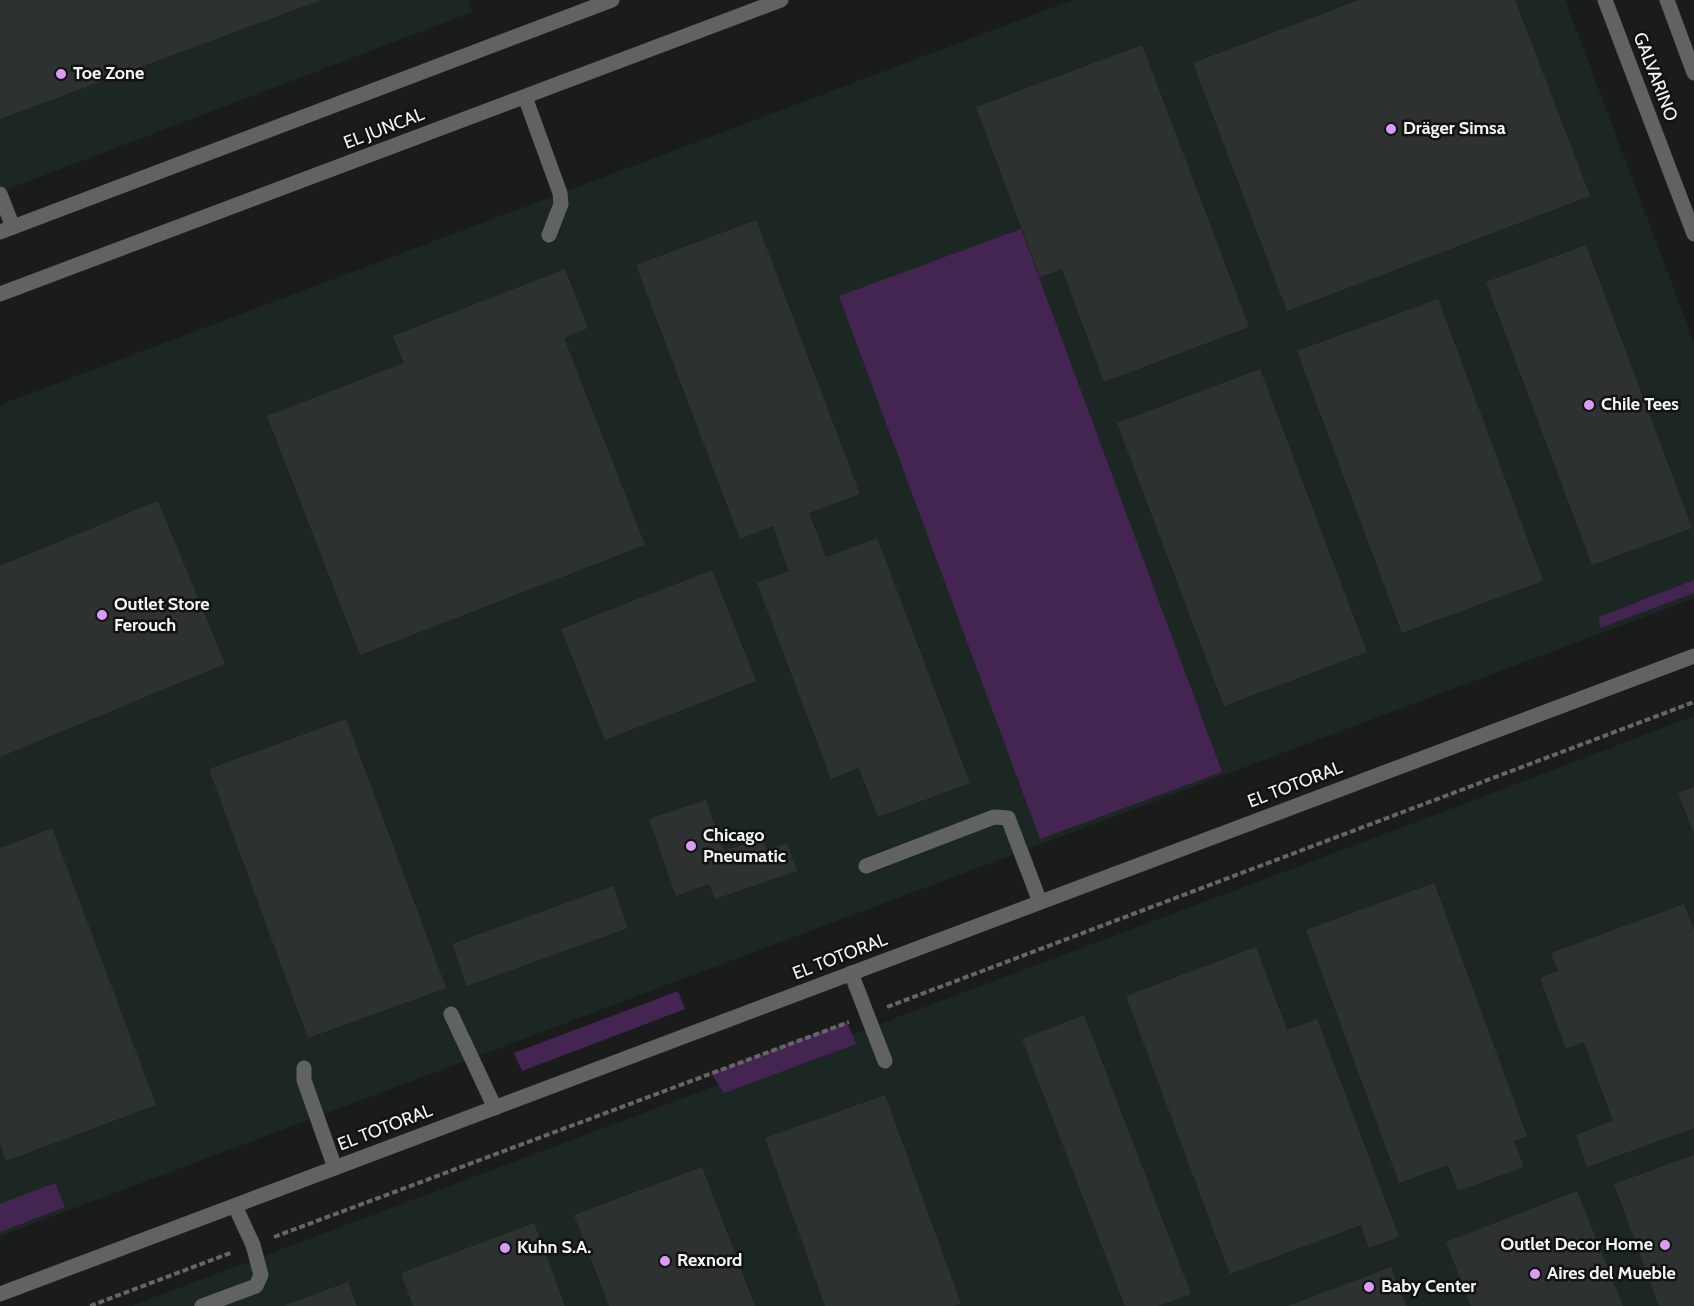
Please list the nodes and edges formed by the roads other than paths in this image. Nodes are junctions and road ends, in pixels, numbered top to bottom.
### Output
1 (612, 0) edge
2 (781, 0) edge
3 (1605, 0) edge
4 (1667, 0) edge
5 (1694, 73) edge
6 (525, 97) junction
7 (0, 194) edge
8 (6, 229) edge
9 (1694, 234) edge
10 (549, 236) dead end
11 (0, 294) edge
12 (1694, 656) edge
13 (866, 866) dead end
14 (1040, 902) junction
15 (851, 973) junction
16 (451, 1014) dead end
17 (885, 1061) dead end
18 (304, 1068) dead end
19 (495, 1108) junction
20 (335, 1168) junction
21 (235, 1206) junction
22 (0, 1294) edge
23 (201, 1306) edge

1 - 8 street
2 - 6 street, EL JUNCAL
3 - 9 street, GALVARINO
4 - 5 street
6 - 10 street
6 - 11 street, EL JUNCAL
7 - 8 street
12 - 14 street, EL TOTORAL
13 - 14 street
14 - 15 street, EL TOTORAL
15 - 17 street
15 - 19 street, EL TOTORAL
16 - 19 street
18 - 20 street
19 - 20 street, EL TOTORAL
20 - 21 street, EL TOTORAL
21 - 22 street, EL TOTORAL
21 - 23 street

